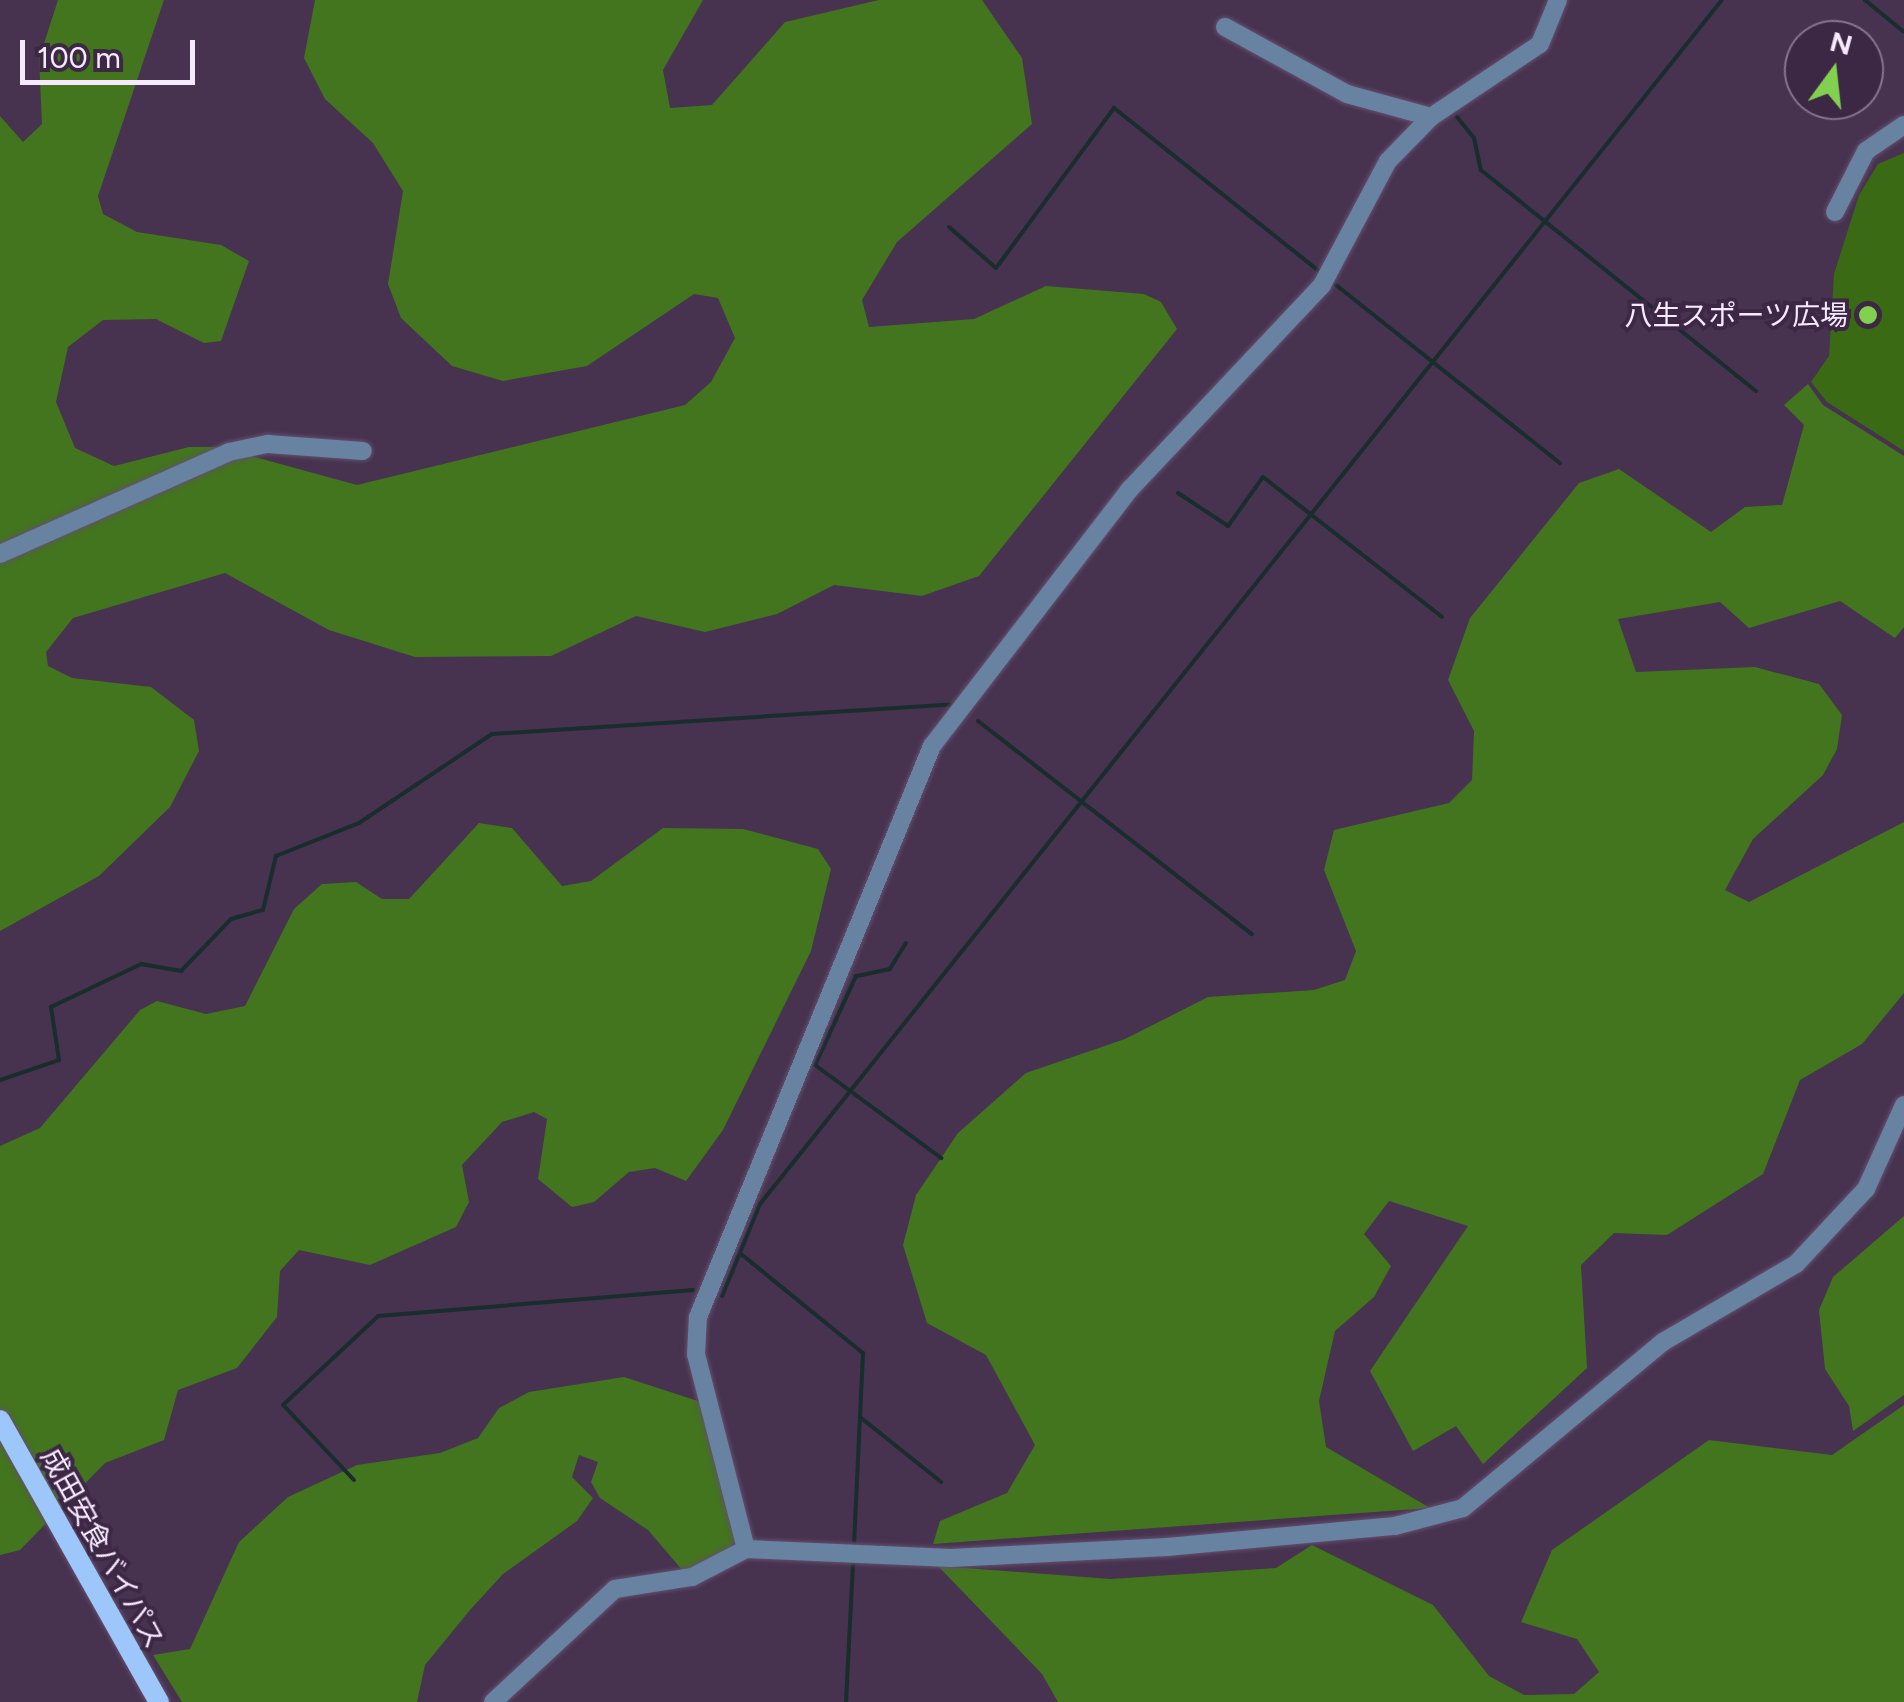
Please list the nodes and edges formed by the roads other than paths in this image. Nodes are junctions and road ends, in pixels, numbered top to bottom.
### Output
1 (1558, 0) edge
2 (1225, 27) dead end
3 (1431, 116) junction
4 (1904, 126) edge
5 (1835, 212) dead end
6 (363, 452) dead end
7 (0, 554) edge
8 (1904, 1105) edge
9 (0, 1420) edge
10 (746, 1549) junction
11 (159, 1702) edge
12 (493, 1702) edge

1 - 3 street
2 - 3 street
3 - 10 street
4 - 5 street
6 - 7 street
8 - 10 street
9 - 11 main road, 成田安食バイパス
10 - 12 street

